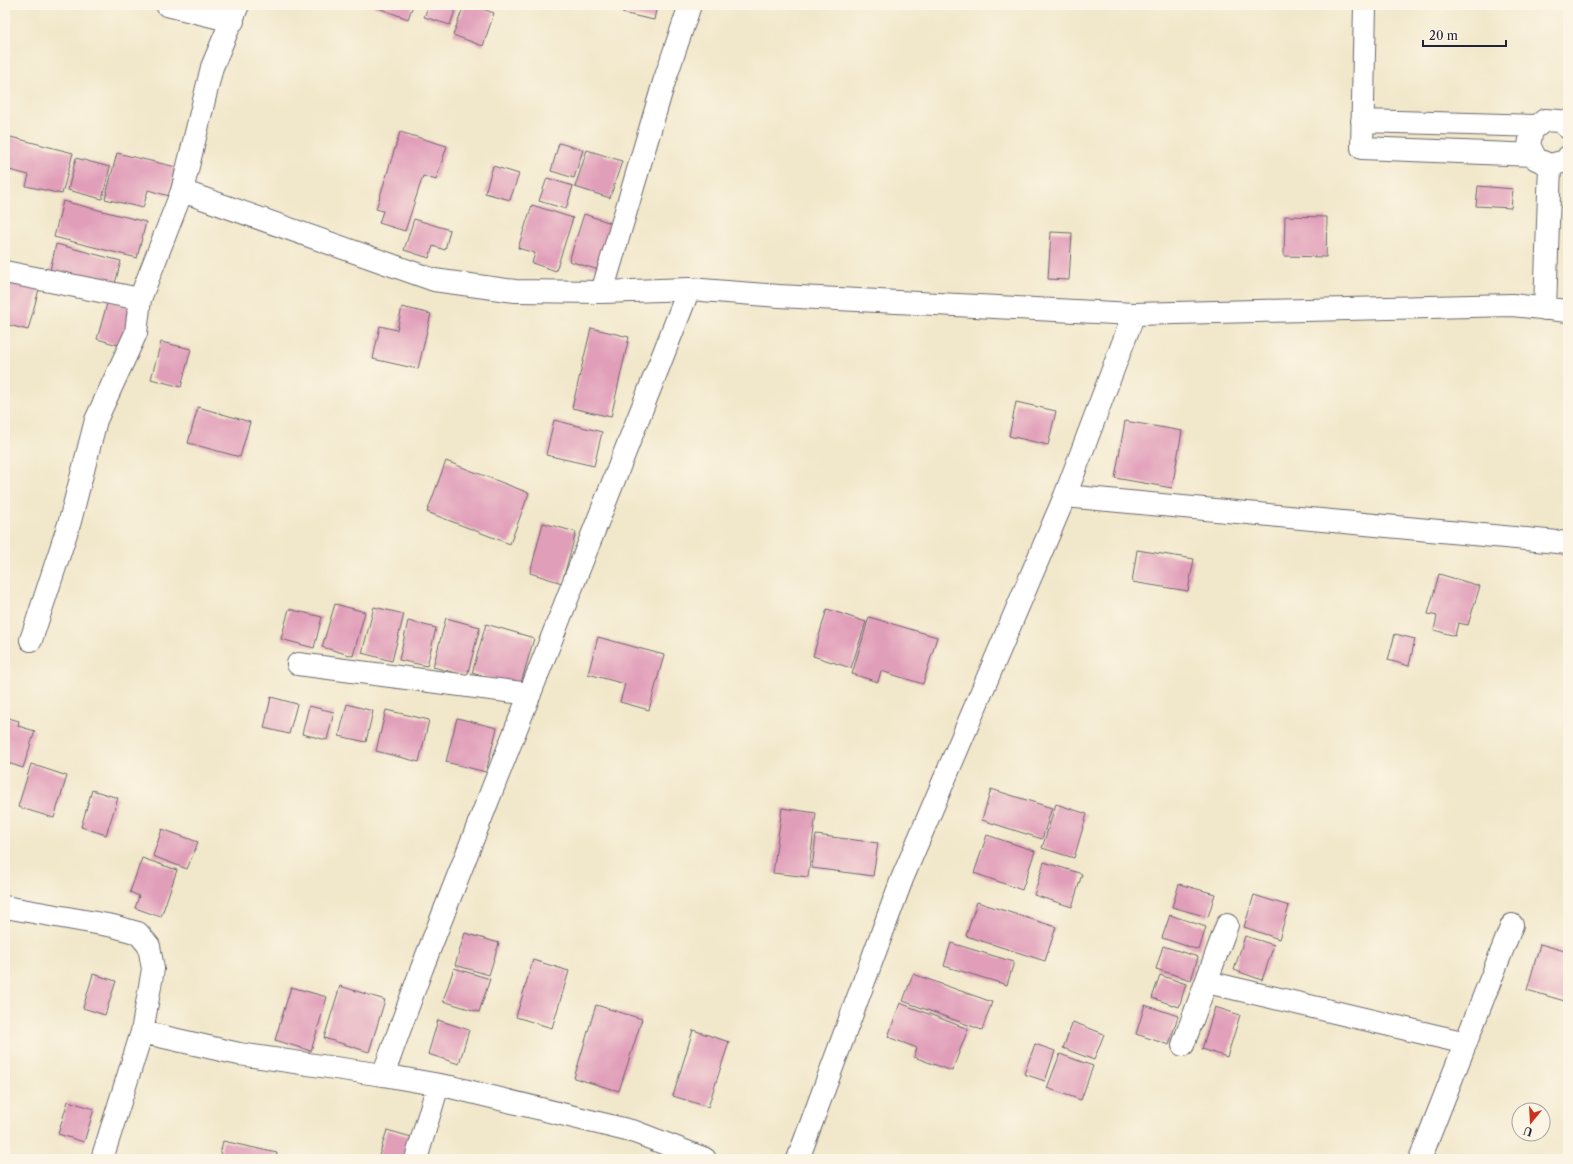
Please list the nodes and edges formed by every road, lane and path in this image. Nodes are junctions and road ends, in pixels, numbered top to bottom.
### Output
1 (167, 5) edge
2 (690, 5) edge
3 (1365, 5) edge
4 (235, 13) edge
5 (1362, 121) junction
6 (1537, 126) junction
7 (1568, 128) edge
8 (1551, 159) edge
9 (182, 191) junction
10 (5, 272) edge
11 (689, 289) junction
12 (602, 292) junction
13 (140, 299) junction
14 (1545, 308) junction
15 (1568, 311) edge
16 (1134, 314) junction
17 (1065, 496) junction
18 (1568, 543) edge
19 (31, 640) dead end
20 (298, 664) dead end
21 (530, 694) junction
22 (5, 906) edge
23 (1227, 925) dead end
24 (1512, 925) dead end
25 (1207, 982) junction
26 (142, 1032) junction
27 (1466, 1043) junction
28 (1183, 1045) dead end
29 (383, 1075) junction
30 (438, 1085) junction
31 (102, 1159) edge
32 (416, 1159) edge
33 (705, 1159) edge
34 (798, 1159) edge
35 (1420, 1159) edge

1 - 4 street
2 - 12 street
3 - 5 street
4 - 9 street
5 - 6 street
5 - 8 street
6 - 7 street
6 - 8 street
8 - 14 street
9 - 12 street
9 - 13 street
10 - 13 street
11 - 12 street
11 - 16 street
11 - 21 street
13 - 19 street
14 - 15 street
14 - 16 street
16 - 17 street
17 - 18 street
17 - 34 street
20 - 21 street
21 - 29 street
22 - 26 street
23 - 25 street
24 - 27 street
25 - 27 street
25 - 28 street
26 - 29 street
26 - 31 street
27 - 35 street
29 - 30 street
30 - 32 street
30 - 33 street

